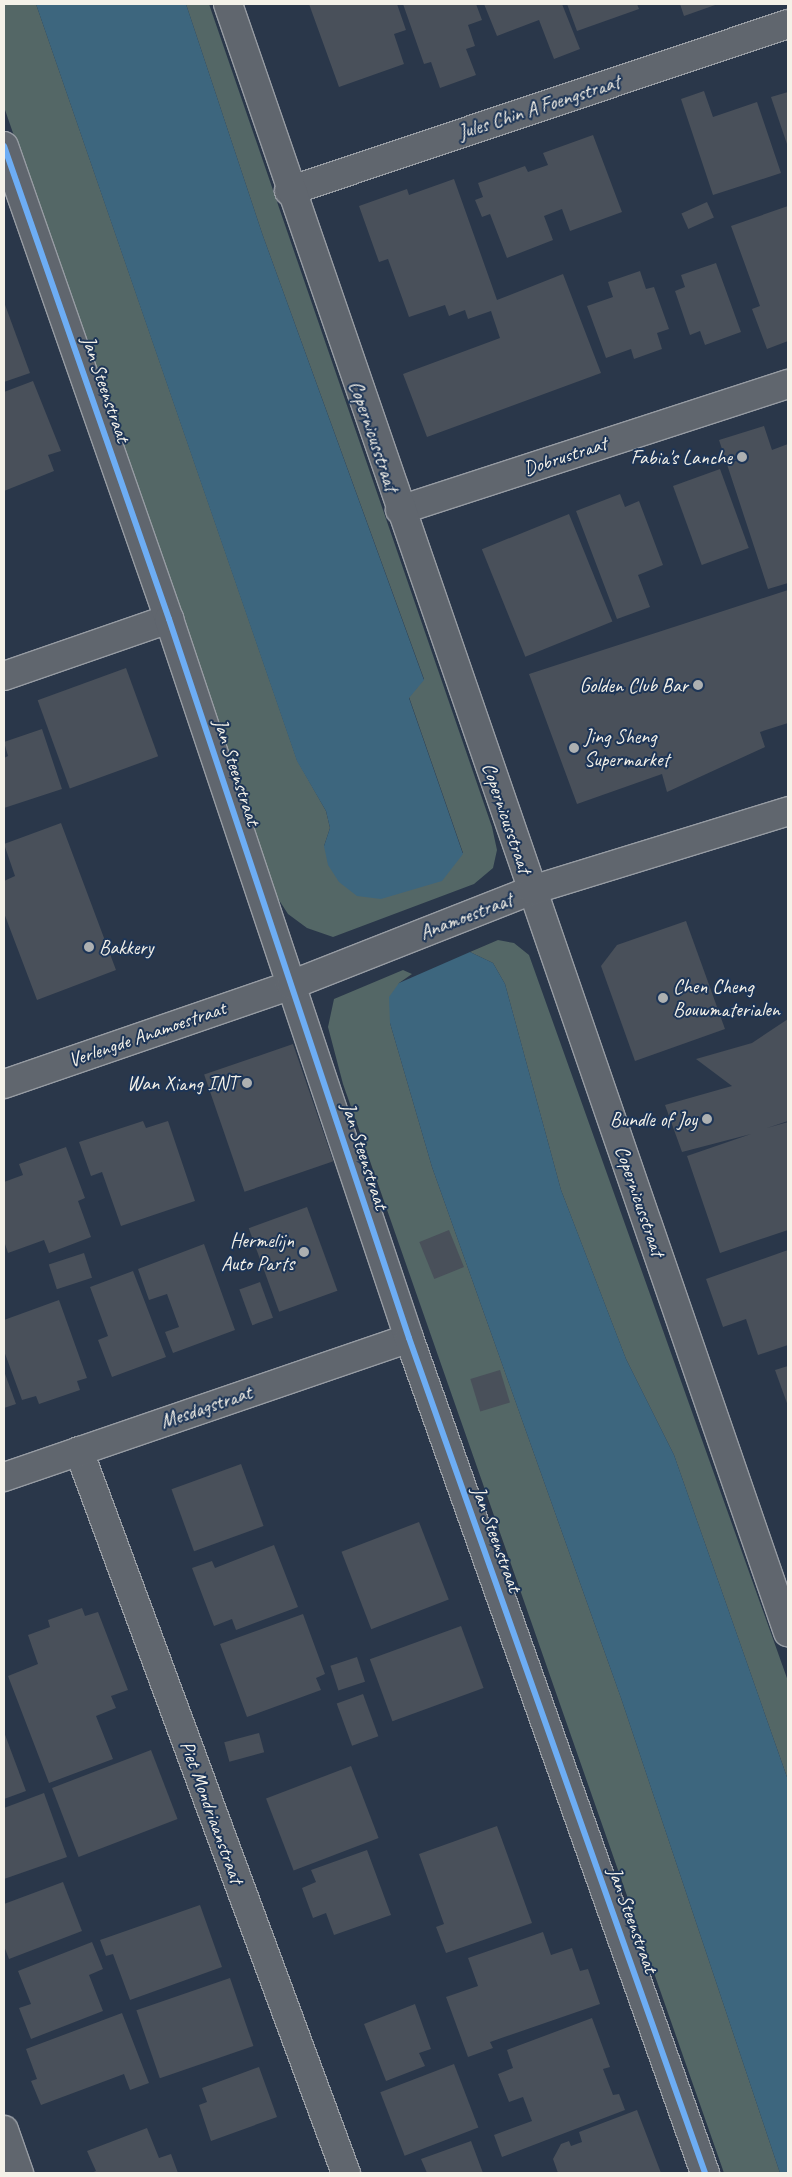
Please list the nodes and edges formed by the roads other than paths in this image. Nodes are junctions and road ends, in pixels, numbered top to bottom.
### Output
1 (228, 4) edge
2 (788, 24) edge
3 (4, 146) edge
4 (289, 191) junction
5 (788, 384) edge
6 (400, 510) junction
7 (169, 619) junction
8 (4, 676) edge
9 (788, 811) edge
10 (532, 890) junction
11 (291, 985) junction
12 (4, 1084) edge
13 (409, 1338) junction
14 (79, 1451) junction
15 (4, 1477) edge
16 (788, 1632) edge
17 (4, 2130) edge
18 (19, 2173) edge
19 (346, 2173) edge
20 (705, 2173) edge

1 - 4 street, Copernicusstraat
2 - 4 street, Jules Chin A Foengstraat
3 - 7 street, Jan Steenstraat
4 - 6 street, Copernicusstraat
5 - 6 street, Dobrustraat
6 - 10 street, Copernicusstraat
7 - 8 street
7 - 11 street, Jan Steenstraat
9 - 10 street, Anamoestraat
10 - 11 street, Anamoestraat
10 - 16 street, Copernicusstraat
11 - 12 street, Verlengde Anamoestraat
11 - 13 street, Jan Steenstraat
13 - 14 street, Mesdagstraat
13 - 20 street, Jan Steenstraat
14 - 15 street, Mesdagstraat
14 - 19 street, Piet Mondriaanstraat
17 - 18 street

